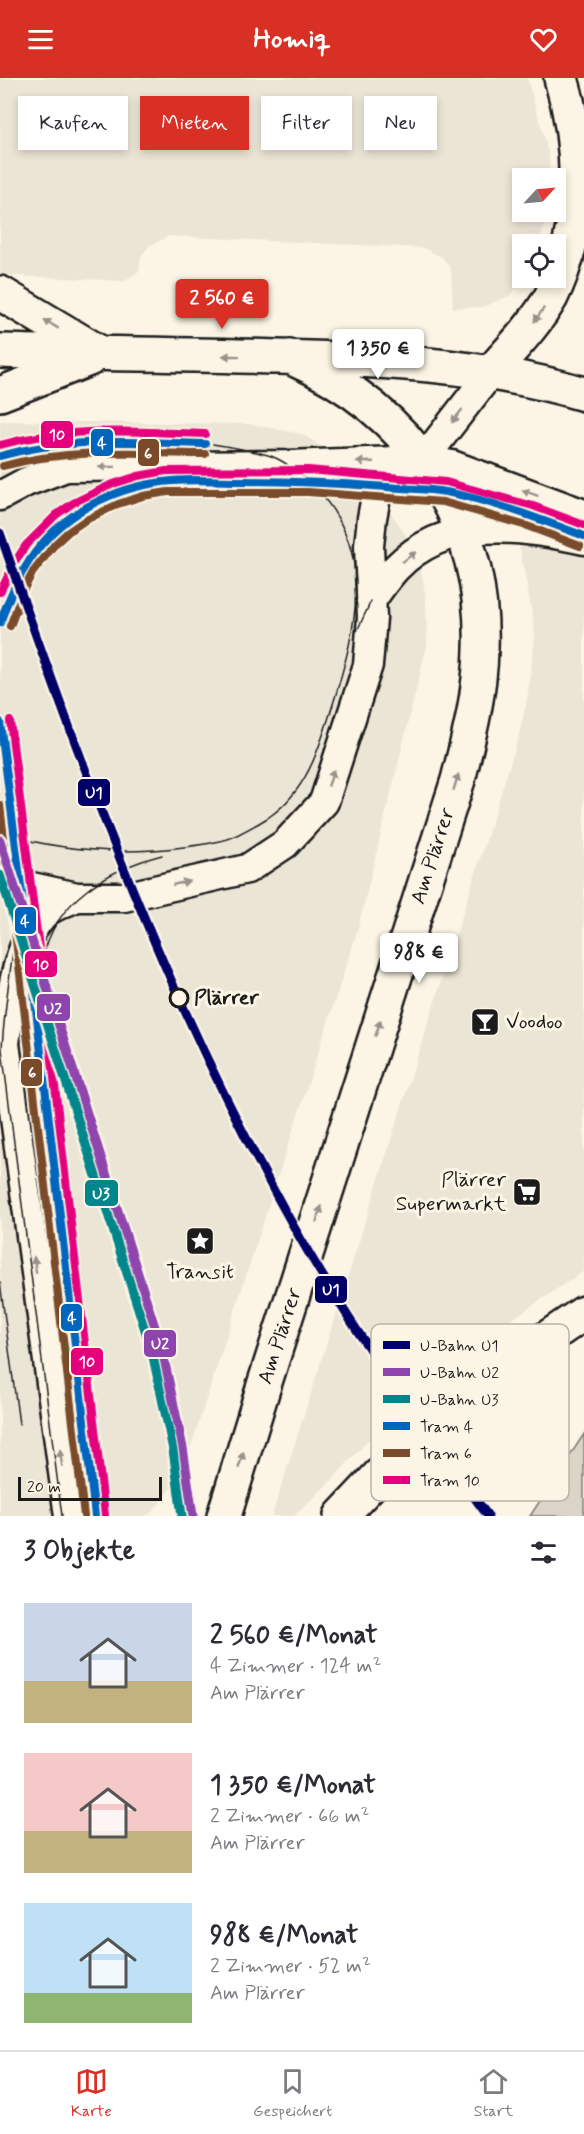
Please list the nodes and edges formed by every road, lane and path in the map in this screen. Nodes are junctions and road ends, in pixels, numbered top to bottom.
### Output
1 (561, 78) edge
2 (0, 293) edge
3 (0, 351) edge
4 (102, 354) junction
5 (290, 357) junction
6 (491, 372) junction
7 (0, 393) edge
8 (584, 394) edge
9 (423, 460) junction
10 (0, 496) edge
11 (584, 514) edge
12 (463, 532) junction
13 (584, 540) edge
14 (371, 601) junction
15 (0, 880) edge
16 (77, 897) junction
17 (371, 1483) edge
18 (69, 1516) edge
19 (224, 1516) edge
20 (340, 1516) edge

1 -> 6 main road
4 -> 2 main road, Am Plärrer
3 - 4 main road, Am Plärrer
5 -> 4 main road, Am Plärrer
4 - 7 main road, Am Plärrer
5 - 6 main road, Am Plärrer
5 - 9 main road, Am Plärrer
6 - 8 main road, Am Plärrer
6 -> 9 lane
9 -> 10 lane
11 -> 9 lane
9 - 12 main road, Am Plärrer
9 - 14 lane
12 - 13 lane
14 -> 12 lane
19 -> 12 main road, Am Plärrer
16 -> 14 lane
15 - 16 lane
18 -> 16 lane
17 - 20 main road

